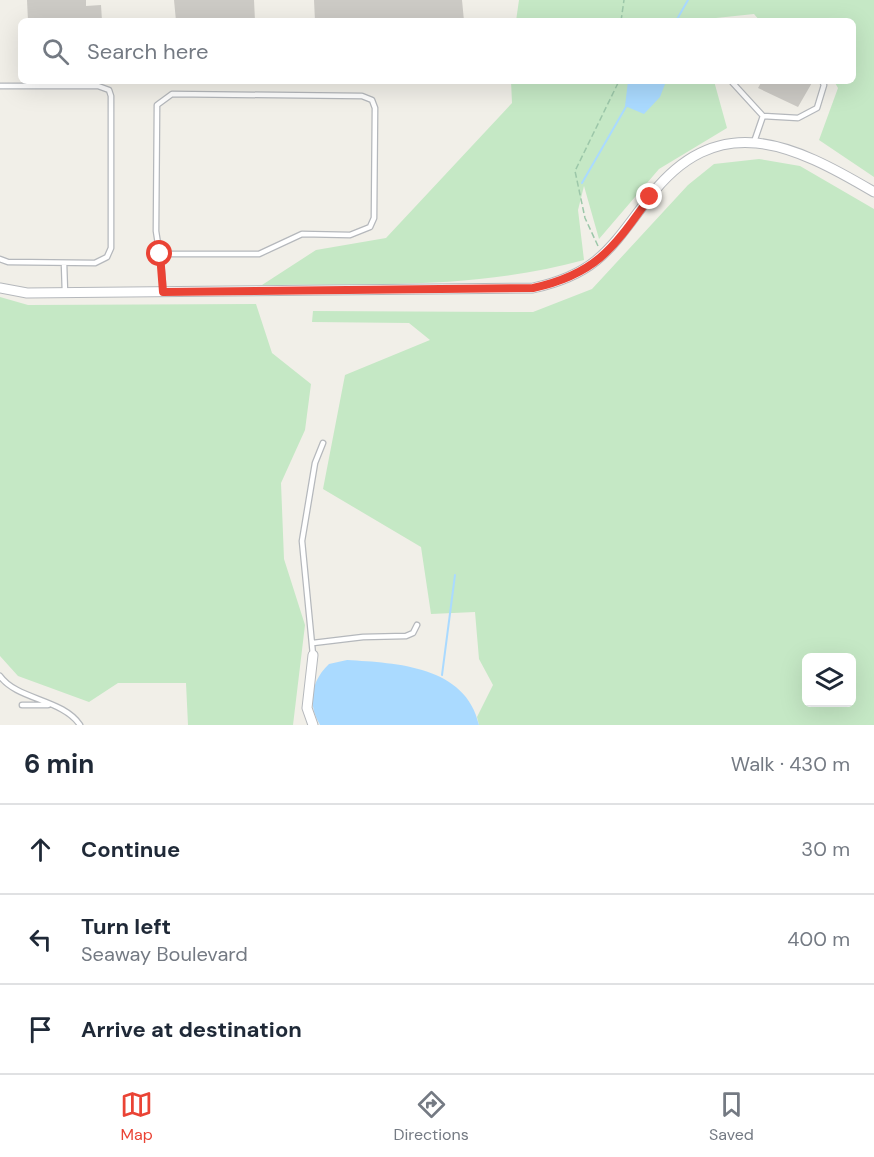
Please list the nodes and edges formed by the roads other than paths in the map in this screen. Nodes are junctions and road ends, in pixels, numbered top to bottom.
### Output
1 (734, 84) edge
2 (824, 84) edge
3 (0, 86) edge
4 (763, 116) junction
5 (754, 142) junction
6 (874, 192) edge
7 (160, 254) junction
8 (0, 258) edge
9 (64, 263) junction
10 (0, 288) edge
11 (163, 292) junction
12 (64, 293) junction
13 (323, 443) dead end
14 (417, 625) dead end
15 (313, 643) junction
16 (313, 655) joint
17 (0, 676) edge
18 (22, 705) dead end
19 (51, 705) junction
20 (80, 725) edge
21 (313, 725) edge

1 - 4 lane
2 - 4 lane
3 - 9 lane
4 - 5 lane
5 - 6 street
5 - 11 street
7 - 7 lane
7 - 11 lane
8 - 9 lane
9 - 12 lane
10 - 12 street
11 - 12 street
13 - 15 lane
14 - 15 lane
15 - 16 lane
16 - 21 street
17 - 19 lane
18 - 19 lane
19 - 20 lane

